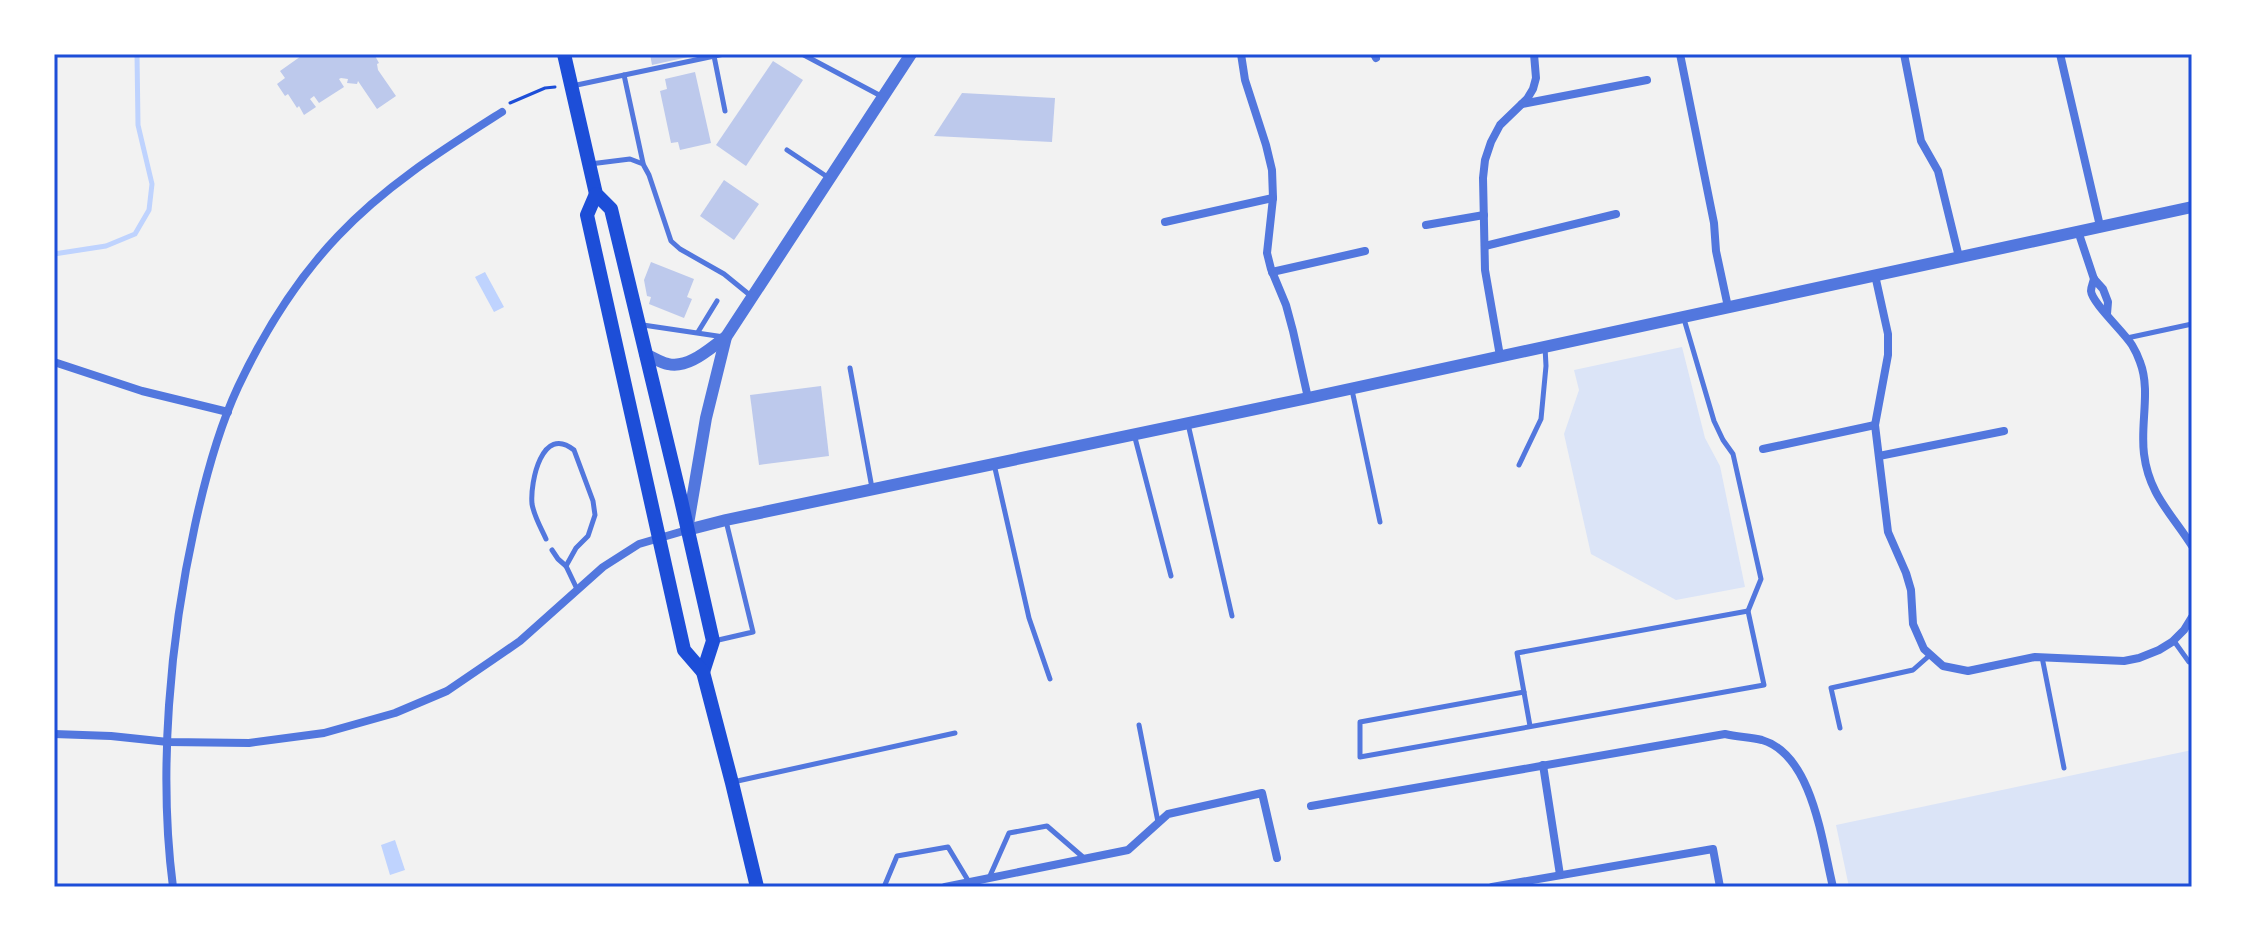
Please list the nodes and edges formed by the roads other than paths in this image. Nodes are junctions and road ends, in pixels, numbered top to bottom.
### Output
1 (564, 54) edge
2 (724, 54) edge
3 (802, 54) edge
4 (911, 54) edge
5 (1241, 54) edge
6 (1534, 54) edge
7 (1680, 54) edge
8 (1904, 54) edge
9 (2060, 54) edge
10 (714, 56) junction
11 (624, 75) junction
12 (1647, 80) dead end
13 (571, 87) junction
14 (882, 96) junction
15 (1521, 104) junction
16 (725, 111) dead end
17 (502, 112) road end
18 (787, 150) dead end
19 (643, 164) junction
20 (589, 165) junction
21 (829, 178) junction
22 (596, 194) junction
23 (1273, 198) junction
24 (2192, 207) edge
25 (1616, 214) dead end
26 (1484, 215) junction
27 (1165, 222) dead end
28 (1426, 225) dead end
29 (2100, 226) junction
30 (2078, 231) junction
31 (1485, 246) junction
32 (1365, 251) dead end
33 (1959, 257) junction
34 (1272, 272) junction
35 (1875, 275) junction
36 (752, 297) junction
37 (717, 301) dead end
38 (1728, 307) junction
39 (1684, 316) junction
40 (638, 324) junction
41 (2192, 324) edge
42 (698, 332) junction
43 (726, 337) junction
44 (2127, 338) junction
45 (1545, 346) junction
46 (645, 354) junction
47 (1500, 356) junction
48 (54, 362) edge
49 (850, 368) dead end
50 (1352, 388) junction
51 (1308, 398) junction
52 (228, 412) junction
53 (1188, 423) junction
54 (1875, 425) junction
55 (2004, 431) dead end
56 (1134, 434) junction
57 (1763, 449) dead end
58 (1879, 456) junction
59 (994, 463) junction
60 (1519, 465) dead end
61 (872, 489) junction
62 (726, 520) junction
63 (1380, 522) dead end
64 (687, 530) junction
65 (659, 537) junction
66 (546, 539) dead end
67 (2192, 546) edge
68 (552, 550) dead end
69 (566, 566) junction
70 (1171, 576) dead end
71 (578, 590) junction
72 (1748, 611) junction
73 (1232, 616) dead end
74 (2192, 617) edge
75 (713, 641) junction
76 (2173, 641) junction
77 (1930, 655) junction
78 (2042, 657) junction
79 (2192, 661) edge
80 (703, 672) junction
81 (1050, 679) dead end
82 (1524, 692) junction
83 (1139, 725) dead end
84 (1530, 726) junction
85 (1840, 728) dead end
86 (955, 733) dead end
87 (54, 734) edge
88 (168, 742) junction
89 (1543, 765) junction
90 (2064, 768) dead end
91 (732, 783) junction
92 (1311, 806) dead end
93 (1158, 823) junction
94 (1277, 858) dead end
95 (1084, 859) junction
96 (1560, 875) junction
97 (989, 878) junction
98 (968, 884) edge
99 (173, 887) edge
100 (757, 887) edge
101 (884, 887) edge
102 (945, 887) edge
103 (1492, 887) edge
104 (1720, 887) edge
105 (1833, 887) edge

1 - 13 main road
2 - 10 lane
3 - 14 lane
4 - 14 street
5 - 23 street
6 - 15 street
7 - 38 street
8 - 33 street
9 - 29 street
10 - 11 lane
10 - 16 lane
11 - 13 lane
11 - 19 lane
12 - 15 street
13 - 20 main road
14 - 21 street
15 - 26 street
17 - 52 street
18 - 21 lane
19 - 20 lane
19 - 36 lane
20 - 22 main road
21 - 36 street
22 - 40 main road
22 - 65 main road
23 - 27 street
23 - 34 street
24 - 29 street
25 - 31 street
26 - 28 street
26 - 31 street
29 - 30 street
30 - 33 street
30 - 44 street
31 - 47 street
32 - 34 street
33 - 35 street
34 - 51 street
35 - 38 street
35 - 54 street
36 - 43 street
37 - 42 lane
38 - 39 street
39 - 45 street
39 - 72 lane
40 - 42 lane
40 - 46 main road
41 - 44 lane
42 - 43 lane
43 - 46 street
43 - 64 street
44 - 67 street
45 - 47 street
45 - 60 lane
46 - 64 main road
47 - 50 street
48 - 52 street
49 - 61 lane
50 - 51 street
50 - 63 lane
51 - 53 street
52 - 88 street
53 - 56 street
53 - 73 lane
54 - 57 street
54 - 58 street
55 - 58 street
56 - 59 street
56 - 70 lane
58 - 77 street
59 - 61 street
59 - 81 lane
61 - 62 street
62 - 64 street
62 - 75 lane
64 - 65 street
64 - 75 main road
65 - 71 street
65 - 80 main road
66 - 69 lane
68 - 69 lane
69 - 71 lane
71 - 88 street
72 - 82 lane
72 - 84 lane
74 - 76 street
75 - 80 main road
76 - 78 street
76 - 79 lane
77 - 78 street
77 - 85 lane
78 - 90 lane
80 - 91 main road
82 - 84 lane
82 - 84 lane
83 - 93 lane
86 - 91 lane
87 - 88 street
88 - 99 street
89 - 92 street
89 - 96 street
89 - 105 street
91 - 100 main road
93 - 94 street
93 - 95 street
95 - 97 street
95 - 97 lane
96 - 103 street
96 - 104 street
97 - 98 street
98 - 101 lane
98 - 102 street

